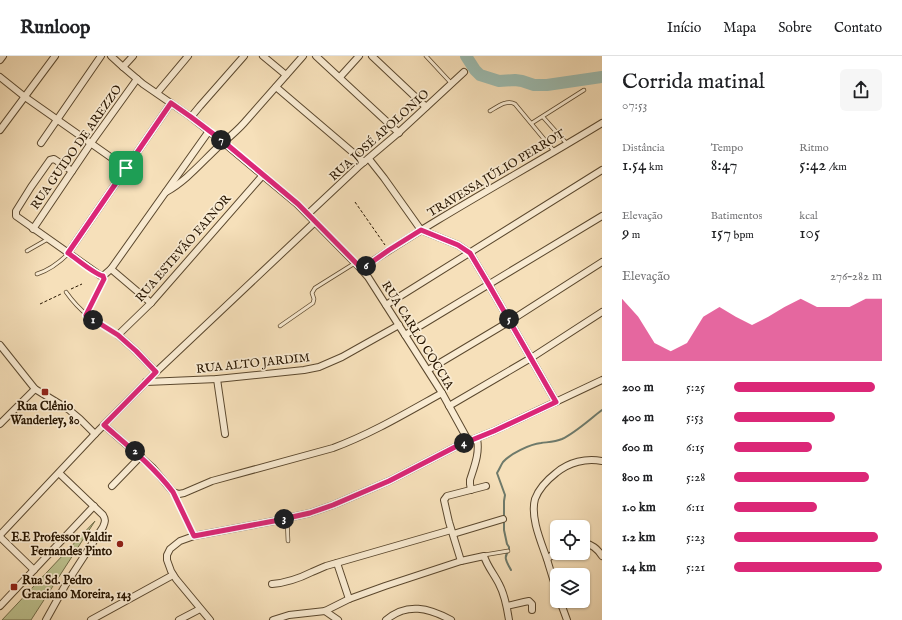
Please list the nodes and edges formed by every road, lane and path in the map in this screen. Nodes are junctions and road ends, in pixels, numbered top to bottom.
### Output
1 (3, 56) edge
2 (55, 56) edge
3 (101, 56) edge
4 (111, 56) edge
5 (133, 56) edge
6 (188, 56) edge
7 (244, 56) edge
8 (263, 56) edge
9 (303, 56) edge
10 (316, 56) edge
11 (359, 56) edge
12 (372, 56) edge
13 (426, 56) edge
14 (0, 60) edge
15 (123, 67) junction
16 (464, 72) dead end
17 (286, 75) junction
18 (0, 77) edge
19 (340, 77) junction
20 (137, 79) junction
21 (452, 84) junction
22 (276, 87) junction
23 (584, 90) dead end
24 (157, 93) junction
25 (25, 97) junction
26 (171, 103) junction
27 (426, 107) junction
28 (490, 111) dead end
29 (191, 117) junction
30 (544, 117) junction
31 (57, 119) junction
32 (532, 123) junction
33 (602, 123) edge
34 (0, 130) edge
35 (209, 131) junction
36 (399, 133) junction
37 (224, 142) junction
38 (41, 143) dead end
39 (91, 143) junction
40 (567, 144) junction
41 (554, 152) junction
42 (367, 160) junction
43 (126, 168) junction
44 (602, 170) edge
45 (72, 171) junction
46 (263, 175) junction
47 (164, 193) junction
48 (355, 202) dead end
49 (308, 214) junction
50 (602, 216) edge
51 (315, 222) junction
52 (33, 229) junction
53 (421, 230) junction
54 (48, 239) junction
55 (389, 250) junction
56 (27, 251) dead end
57 (69, 253) junction
58 (470, 253) junction
59 (355, 262) junction
60 (602, 262) edge
61 (111, 269) junction
62 (362, 269) junction
63 (36, 274) dead end
64 (103, 276) junction
65 (82, 284) dead end
66 (489, 285) junction
67 (66, 292) junction
68 (151, 303) junction
69 (40, 304) dead end
70 (386, 305) junction
71 (602, 312) edge
72 (86, 315) junction
73 (510, 321) junction
74 (399, 325) junction
75 (280, 326) dead end
76 (118, 335) junction
77 (405, 335) junction
78 (0, 345) edge
79 (531, 358) junction
80 (428, 370) junction
81 (156, 372) junction
82 (217, 379) junction
83 (602, 380) edge
84 (146, 382) junction
85 (35, 389) junction
86 (442, 393) junction
87 (556, 402) junction
88 (449, 406) junction
89 (0, 424) edge
90 (104, 425) junction
91 (95, 434) junction
92 (225, 434) dead end
93 (477, 439) junction
94 (468, 442) junction
95 (141, 456) junction
96 (602, 461) edge
97 (59, 473) junction
98 (112, 486) dead end
99 (486, 486) dead end
100 (471, 490) junction
101 (173, 492) junction
102 (94, 506) junction
103 (286, 518) junction
104 (503, 519) dead end
105 (452, 532) junction
106 (0, 536) edge
107 (194, 536) junction
108 (288, 540) dead end
109 (590, 544) edge
110 (508, 551) dead end
111 (484, 556) junction
112 (602, 556) edge
113 (550, 557) edge
114 (547, 559) junction
115 (461, 561) junction
116 (337, 563) junction
117 (550, 569) edge
118 (34, 570) junction
119 (173, 576) junction
120 (272, 584) dead end
121 (349, 599) junction
122 (0, 606) edge
123 (507, 606) junction
124 (563, 608) edge
125 (200, 609) junction
126 (325, 610) junction
127 (532, 610) dead end
128 (46, 620) edge
129 (91, 620) edge
130 (180, 620) edge
131 (210, 620) edge
132 (273, 620) edge
133 (338, 620) edge
134 (386, 620) edge
135 (451, 620) edge
136 (509, 620) edge
137 (567, 620) edge

1 - 14 street
2 - 25 street
3 - 31 street
4 - 15 street, RUA CARLO COCCIA
5 - 15 street
6 - 24 street
7 - 29 street
8 - 17 street
9 - 17 street
10 - 19 street
11 - 19 street
12 - 27 street
13 - 21 lane
15 - 20 street, RUA CARLO COCCIA
16 - 21 street, RUA JOSÉ APOLONIO
17 - 22 street
18 - 25 street
19 - 36 street
20 - 24 street, RUA CARLO COCCIA
20 - 39 street, RUA GUIDO DE AREZZO
21 - 27 street, RUA JOSÉ APOLONIO
22 - 37 street
22 - 42 street
23 - 30 lane
24 - 26 street, RUA CARLO COCCIA
25 - 31 street
25 - 34 street
26 - 29 street, RUA CARLO COCCIA
26 - 43 street
27 - 36 street, RUA JOSÉ APOLONIO
28 - 32 lane
29 - 35 street, RUA CARLO COCCIA
30 - 32 lane
30 - 40 lane
31 - 38 street
31 - 39 street
32 - 41 lane
33 - 40 street, TRAVESSA JÚLIO PERROT
35 - 37 street, RUA CARLO COCCIA
35 - 47 street
36 - 42 street, RUA JOSÉ APOLONIO
37 - 46 street, RUA CARLO COCCIA
37 - 47 street
39 - 43 street
39 - 45 street, RUA GUIDO DE AREZZO
40 - 41 street, TRAVESSA JÚLIO PERROT
41 - 53 street, TRAVESSA JÚLIO PERROT
42 - 49 street, RUA JOSÉ APOLONIO
42 - 53 street
43 - 57 street
44 - 58 street
45 - 52 street, RUA GUIDO DE AREZZO
45 - 52 street
46 - 49 street, RUA CARLO COCCIA
46 - 68 street, RUA ESTEVÃO FAINOR
47 - 61 street
48 - 55 path
49 - 51 street, RUA CARLO COCCIA
50 - 66 street
51 - 59 street, RUA CARLO COCCIA
51 - 81 street
52 - 54 street
53 - 55 street, TRAVESSA JÚLIO PERROT
53 - 58 street
54 - 56 lane
54 - 57 street
55 - 62 street, TRAVESSA JÚLIO PERROT
57 - 63 lane
57 - 64 street
58 - 66 street
58 - 70 street
59 - 62 street, RUA CARLO COCCIA
59 - 75 lane
60 - 73 street
61 - 64 street
61 - 68 street
62 - 70 street, RUA CARLO COCCIA
64 - 72 path
65 - 67 path
66 - 73 street
66 - 77 street
67 - 69 path
67 - 72 lane
68 - 76 street, RUA ESTEVÃO FAINOR
70 - 74 street, RUA CARLO COCCIA
71 - 79 street
72 - 76 lane
73 - 79 street
73 - 80 street
74 - 77 street, RUA CARLO COCCIA
74 - 82 street, RUA ALTO JARDIM
76 - 81 street
77 - 80 street, RUA CARLO COCCIA
78 - 85 street
79 - 87 street
79 - 88 street
80 - 86 street, RUA CARLO COCCIA
81 - 84 street
82 - 84 street, RUA ALTO JARDIM
82 - 92 street
83 - 87 street
84 - 90 street
85 - 89 street
85 - 91 street
86 - 88 street, RUA CARLO COCCIA
86 - 101 street
87 - 93 street
88 - 94 street, RUA CARLO COCCIA
90 - 91 street
90 - 95 street
91 - 97 street
93 - 94 street
93 - 100 street
94 - 103 street
95 - 98 street
95 - 101 street
96 - 114 street
97 - 102 street
97 - 106 street
99 - 100 street
100 - 105 street
101 - 107 path
102 - 118 street
102 - 128 street
103 - 107 street
103 - 108 lane
104 - 105 street
105 - 115 street
105 - 116 street
106 - 118 street
107 - 119 street
109 - 112 street
110 - 111 lane
111 - 115 street
111 - 123 street
113 - 114 street
114 - 117 street
115 - 121 street
116 - 120 street
116 - 121 street
118 - 122 street
119 - 125 street
119 - 129 street
121 - 126 street
123 - 127 street
123 - 136 street
124 - 137 street
125 - 130 street
125 - 131 street
126 - 132 street
126 - 133 street
134 - 135 street

